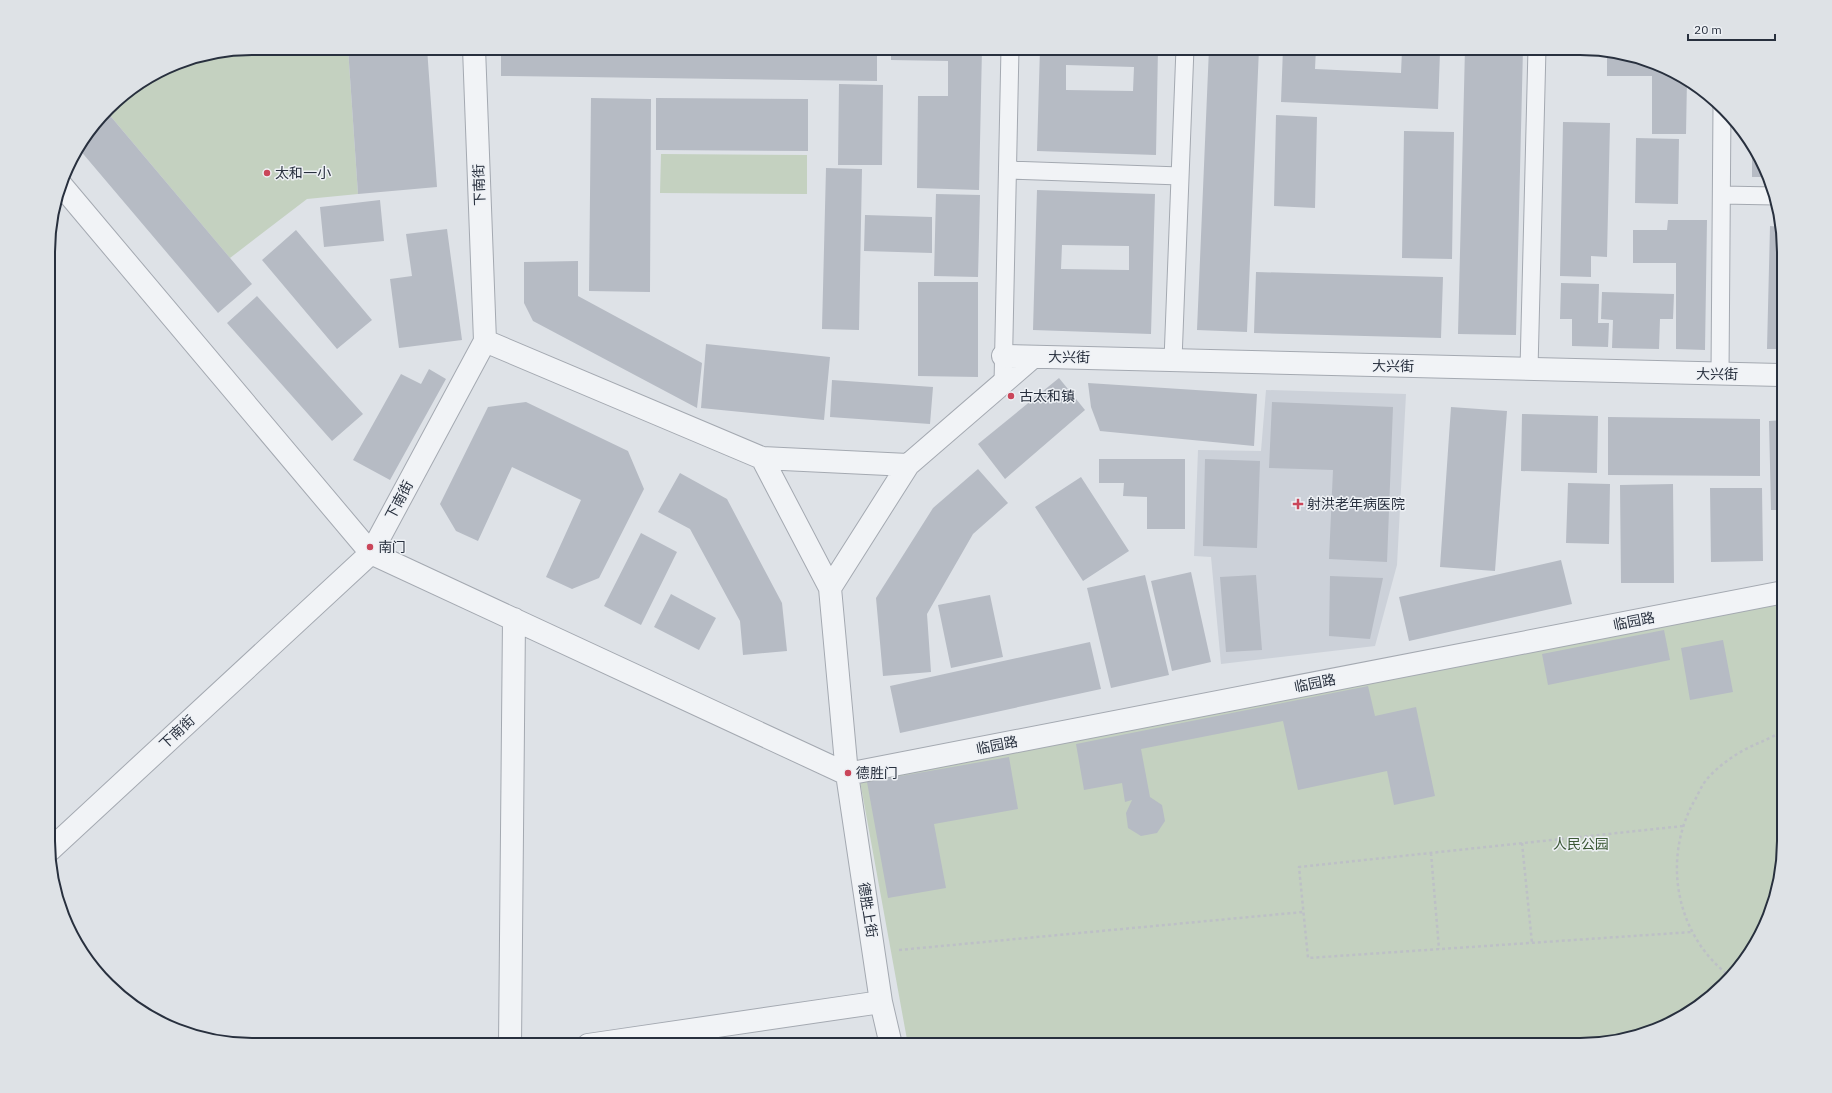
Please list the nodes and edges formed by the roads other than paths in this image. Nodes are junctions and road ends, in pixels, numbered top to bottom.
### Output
1 (474, 55) edge
2 (1010, 55) edge
3 (1185, 55) edge
4 (1537, 55) edge
5 (1722, 116) edge
6 (1008, 170) junction
7 (1180, 176) junction
8 (65, 189) edge
9 (1722, 195) junction
10 (1769, 196) edge
11 (484, 341) junction
12 (1003, 356) junction
13 (1034, 357) junction
14 (1173, 360) junction
15 (1529, 369) junction
16 (1720, 374) junction
17 (1777, 375) edge
18 (1002, 384) junction
19 (762, 458) junction
20 (908, 465) junction
21 (371, 553) junction
22 (830, 588) junction
23 (1777, 593) edge
24 (514, 619) junction
25 (847, 774) junction
26 (55, 845) edge
27 (881, 1002) junction
28 (510, 1038) edge
29 (636, 1038) edge
30 (889, 1038) edge

1 - 11 street, 下南街
2 - 6 lane
3 - 7 lane
4 - 15 lane
5 - 9 lane
6 - 7 lane
6 - 12 lane
7 - 14 lane
8 - 21 street
9 - 10 lane
9 - 16 lane
11 - 19 street
11 - 21 street, 下南街
12 - 13 street, 大兴街
12 - 18 lane
13 - 14 street, 大兴街
13 - 18 street
14 - 15 street, 大兴街
15 - 16 street, 大兴街
16 - 17 street, 大兴街
18 - 20 street
19 - 20 street
19 - 22 street
20 - 22 street
21 - 24 street
21 - 26 street, 下南街
22 - 25 street, 德胜上街
23 - 25 street, 临园路
24 - 25 street
24 - 28 street
25 - 27 street, 德胜上街
27 - 29 street
27 - 30 street, 德胜上街

